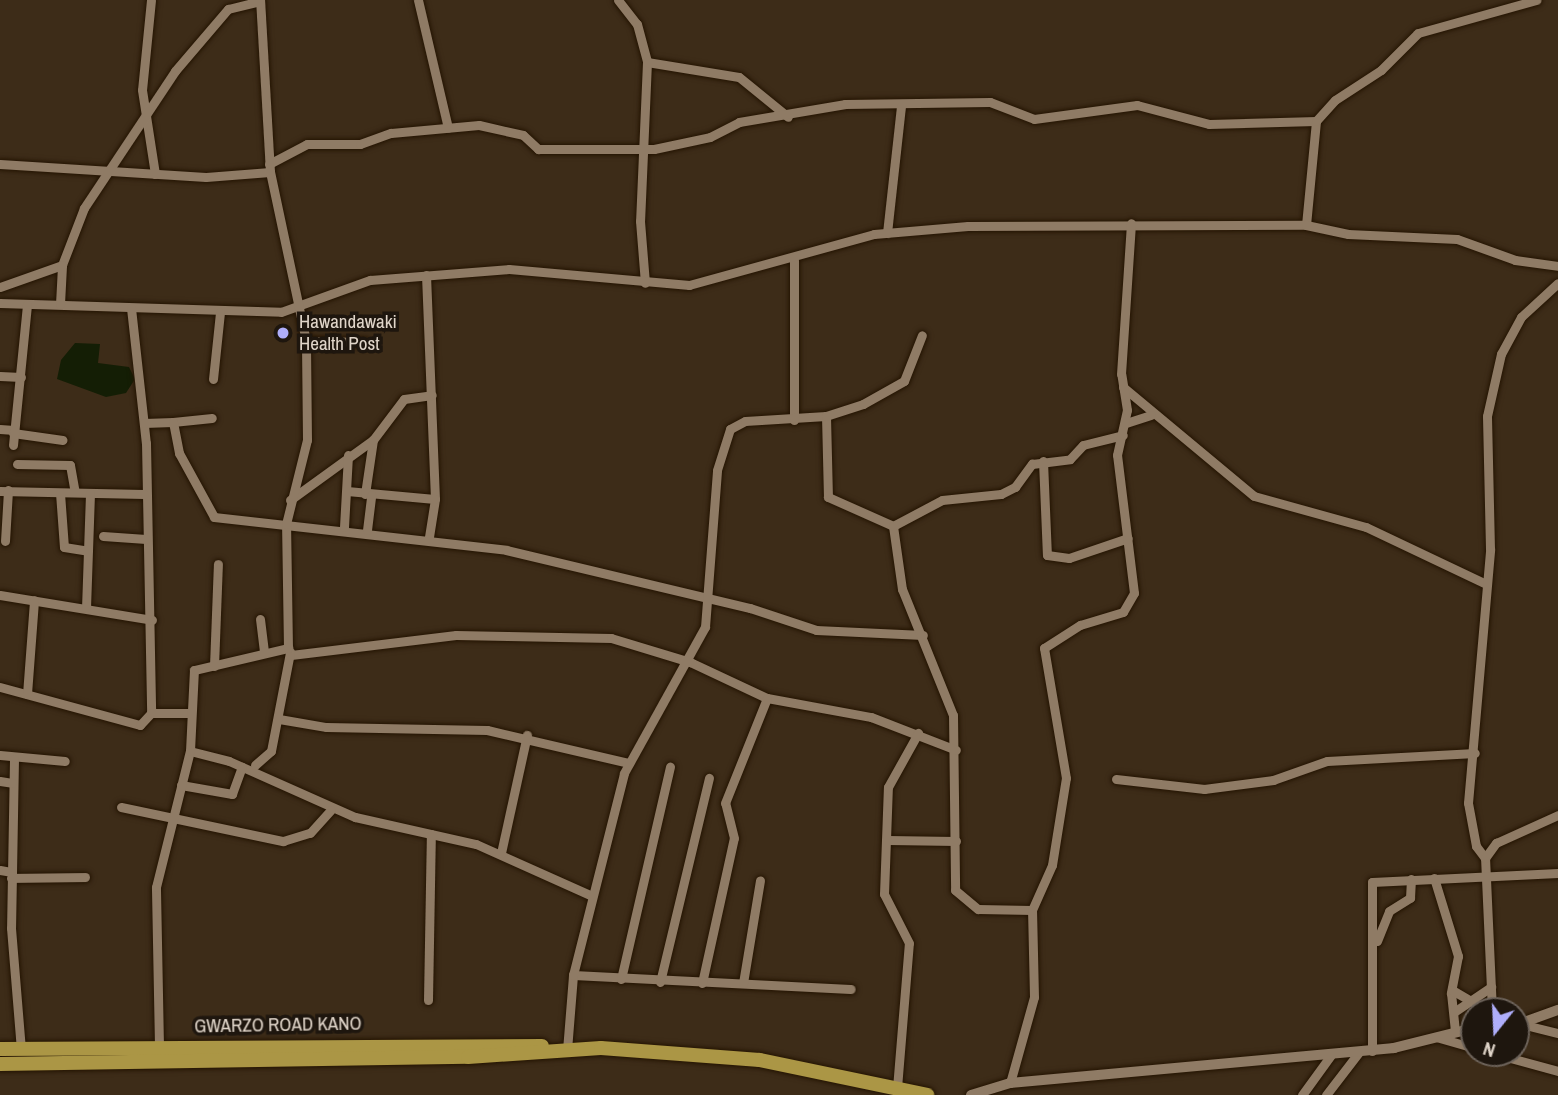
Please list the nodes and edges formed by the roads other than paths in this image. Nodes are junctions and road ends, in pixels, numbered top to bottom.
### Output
1 (151, 0) edge
2 (260, 0) edge
3 (418, 0) edge
4 (618, 0) edge
5 (1536, 0) edge
6 (647, 62) junction
7 (901, 107) junction
8 (147, 114) junction
9 (788, 117) junction
10 (1316, 121) junction
11 (448, 128) junction
12 (645, 148) junction
13 (0, 164) edge
14 (269, 168) junction
15 (105, 173) junction
16 (155, 174) junction
17 (1131, 223) junction
18 (1306, 225) junction
19 (887, 233) junction
20 (794, 260) junction
21 (62, 265) junction
22 (1558, 266) edge
23 (426, 275) junction
24 (645, 283) junction
25 (1558, 283) edge
26 (2, 290) edge
27 (0, 303) edge
28 (61, 304) junction
29 (27, 305) junction
30 (303, 307) junction
31 (131, 308) junction
32 (220, 312) junction
33 (922, 335) dead end
34 (306, 341) junction
35 (365, 342) dead end
36 (0, 376) edge
37 (22, 377) junction
38 (213, 379) dead end
39 (1122, 386) junction
40 (432, 395) junction
41 (1151, 415) junction
42 (826, 416) junction
43 (212, 418) dead end
44 (794, 420) junction
45 (173, 422) junction
46 (144, 423) junction
47 (1126, 423) junction
48 (0, 429) edge
49 (14, 432) junction
50 (1123, 435) junction
51 (63, 440) dead end
52 (373, 440) junction
53 (13, 445) dead end
54 (348, 455) junction
55 (1043, 461) junction
56 (17, 464) dead end
57 (4, 491) edge
58 (347, 491) junction
59 (75, 492) junction
60 (60, 493) junction
61 (90, 494) junction
62 (144, 494) junction
63 (368, 494) junction
64 (435, 499) junction
65 (289, 501) junction
66 (286, 524) junction
67 (893, 526) junction
68 (344, 527) junction
69 (366, 530) junction
70 (103, 536) dead end
71 (429, 538) junction
72 (1128, 538) junction
73 (146, 539) junction
74 (5, 541) dead end
75 (88, 551) junction
76 (218, 564) dead end
77 (1486, 584) junction
78 (0, 595) edge
79 (34, 600) junction
80 (703, 600) junction
81 (86, 608) junction
82 (260, 619) dead end
83 (152, 620) junction
84 (923, 635) junction
85 (289, 651) junction
86 (264, 653) junction
87 (690, 662) junction
88 (214, 666) junction
89 (0, 687) edge
90 (27, 694) junction
91 (767, 698) junction
92 (151, 713) junction
93 (191, 713) junction
94 (279, 719) junction
95 (918, 733) junction
96 (527, 735) junction
97 (956, 750) junction
98 (190, 751) junction
99 (1475, 753) junction
100 (0, 755) edge
101 (14, 759) junction
102 (65, 761) dead end
103 (629, 762) junction
104 (256, 765) dead end
105 (242, 766) junction
106 (670, 767) dead end
107 (709, 778) dead end
108 (1116, 779) dead end
109 (0, 781) edge
110 (12, 783) junction
111 (181, 785) junction
112 (11, 798) junction
113 (0, 802) edge
114 (121, 807) dead end
115 (331, 810) junction
116 (1558, 815) edge
117 (171, 821) junction
118 (431, 834) junction
119 (888, 840) junction
120 (956, 841) junction
121 (501, 853) junction
122 (1485, 858) junction
123 (0, 870) edge
124 (1558, 873) edge
125 (11, 875) junction
126 (1483, 875) junction
127 (85, 877) dead end
128 (1434, 878) junction
129 (1411, 879) junction
130 (760, 880) dead end
131 (592, 896) junction
132 (1032, 910) junction
133 (1374, 950) junction
134 (573, 975) junction
135 (621, 979) junction
136 (660, 982) junction
137 (702, 983) junction
138 (743, 983) junction
139 (1491, 987) junction
140 (851, 989) dead end
141 (1452, 990) junction
142 (1464, 997) edge
143 (1477, 997) edge
144 (1491, 997) edge
145 (428, 1000) dead end
146 (1460, 1008) edge
147 (1558, 1010) edge
148 (1454, 1012) junction
149 (1530, 1020) edge
150 (1530, 1026) edge
151 (1460, 1030) edge
152 (1455, 1031) junction
153 (1557, 1032) edge
154 (1436, 1037) junction
155 (1460, 1044) edge
156 (159, 1046) junction
157 (0, 1049) edge
158 (20, 1049) junction
159 (562, 1050) junction
160 (1372, 1051) junction
161 (1359, 1052) junction
162 (1331, 1055) junction
163 (1530, 1063) edge
164 (0, 1064) edge
165 (1558, 1071) edge
166 (1010, 1083) junction
167 (897, 1087) junction
168 (926, 1095) edge
169 (971, 1095) edge
170 (1301, 1095) edge
171 (1326, 1095) edge

1 - 8 street
2 - 8 street
2 - 14 street
3 - 11 street
4 - 6 street
5 - 10 street
6 - 9 street
6 - 12 street
7 - 9 street
7 - 10 street
7 - 19 street
8 - 15 street
8 - 16 street
9 - 12 street
10 - 18 street
11 - 12 street
11 - 14 street
12 - 24 street
13 - 15 street
14 - 16 street
14 - 30 street
15 - 16 street
15 - 21 street
17 - 18 street
17 - 19 street
17 - 39 street
18 - 22 street
19 - 20 street
20 - 24 street
20 - 44 street
21 - 26 street
21 - 28 street
23 - 24 street
23 - 30 street
23 - 40 street
25 - 77 street
27 - 29 street
28 - 29 street
28 - 31 street
29 - 37 street
30 - 32 street
30 - 34 street
31 - 32 street
31 - 46 street
32 - 38 street
33 - 42 street
34 - 35 street
34 - 65 street
36 - 37 street
37 - 49 street
39 - 41 street
39 - 47 street
40 - 52 street
40 - 64 street
41 - 47 street
41 - 77 street
42 - 44 street
42 - 67 street
43 - 45 street
44 - 80 street
45 - 46 street
45 - 66 street
46 - 62 street
47 - 50 street
48 - 49 street
49 - 51 street
49 - 53 street
50 - 55 street
50 - 72 street
52 - 54 street
52 - 63 street
54 - 58 street
54 - 65 street
55 - 67 street
55 - 72 street
56 - 59 street
57 - 60 street
57 - 74 street
58 - 63 street
58 - 68 street
59 - 60 street
59 - 61 street
60 - 75 street
61 - 62 street
61 - 75 street
62 - 73 street
63 - 64 street
63 - 69 street
64 - 71 street
65 - 66 street
66 - 68 street
66 - 85 street
67 - 84 street
68 - 69 street
69 - 71 street
70 - 73 street
71 - 80 street
72 - 132 street
73 - 83 street
75 - 81 street
76 - 88 street
77 - 99 street
78 - 79 street
79 - 81 street
79 - 90 street
80 - 84 street
80 - 87 street
81 - 83 street
82 - 86 street
83 - 92 street
84 - 97 street
85 - 86 street
85 - 87 street
85 - 94 street
86 - 88 street
87 - 91 street
87 - 103 street
88 - 93 street
89 - 90 street
90 - 92 street
91 - 95 street
91 - 137 street
92 - 93 street
93 - 98 street
94 - 96 street
94 - 104 street
95 - 97 street
95 - 119 street
96 - 103 street
96 - 121 street
97 - 120 street
98 - 105 street
98 - 111 street
99 - 108 street
99 - 122 street
100 - 101 street
101 - 102 street
101 - 110 street
103 - 131 street
105 - 111 street
105 - 115 street
106 - 135 street
107 - 136 street
109 - 110 street
110 - 112 street
111 - 117 street
112 - 113 street
112 - 125 street
114 - 117 street
115 - 117 street
115 - 118 street
116 - 122 street
117 - 156 street
118 - 121 street
118 - 145 street
119 - 120 street
119 - 167 street
120 - 132 street
121 - 131 street
122 - 126 street
123 - 125 street
124 - 126 street
125 - 127 street
125 - 158 street
126 - 128 street
126 - 139 street
128 - 129 street
128 - 141 street
129 - 133 street
129 - 133 street
130 - 138 street
131 - 134 street
132 - 166 street
133 - 160 street
134 - 135 street
134 - 159 street
135 - 136 street
136 - 137 street
137 - 138 street
138 - 140 street
139 - 143 street
139 - 144 street
141 - 142 street
141 - 148 street
146 - 148 street
147 - 149 street
148 - 152 street
150 - 153 street
151 - 152 street
152 - 154 street
154 - 155 street
154 - 160 street
156 - 158 main road, GWARZO ROAD KANO
156 - 159 main road, GWARZO ROAD KANO
157 - 158 main road, GWARZO ROAD KANO
159 - 164 main road
159 - 167 main road
160 - 161 street
161 - 162 street
161 - 171 street
162 - 166 street
162 - 170 street
163 - 165 street
166 - 169 street
167 - 168 main road

